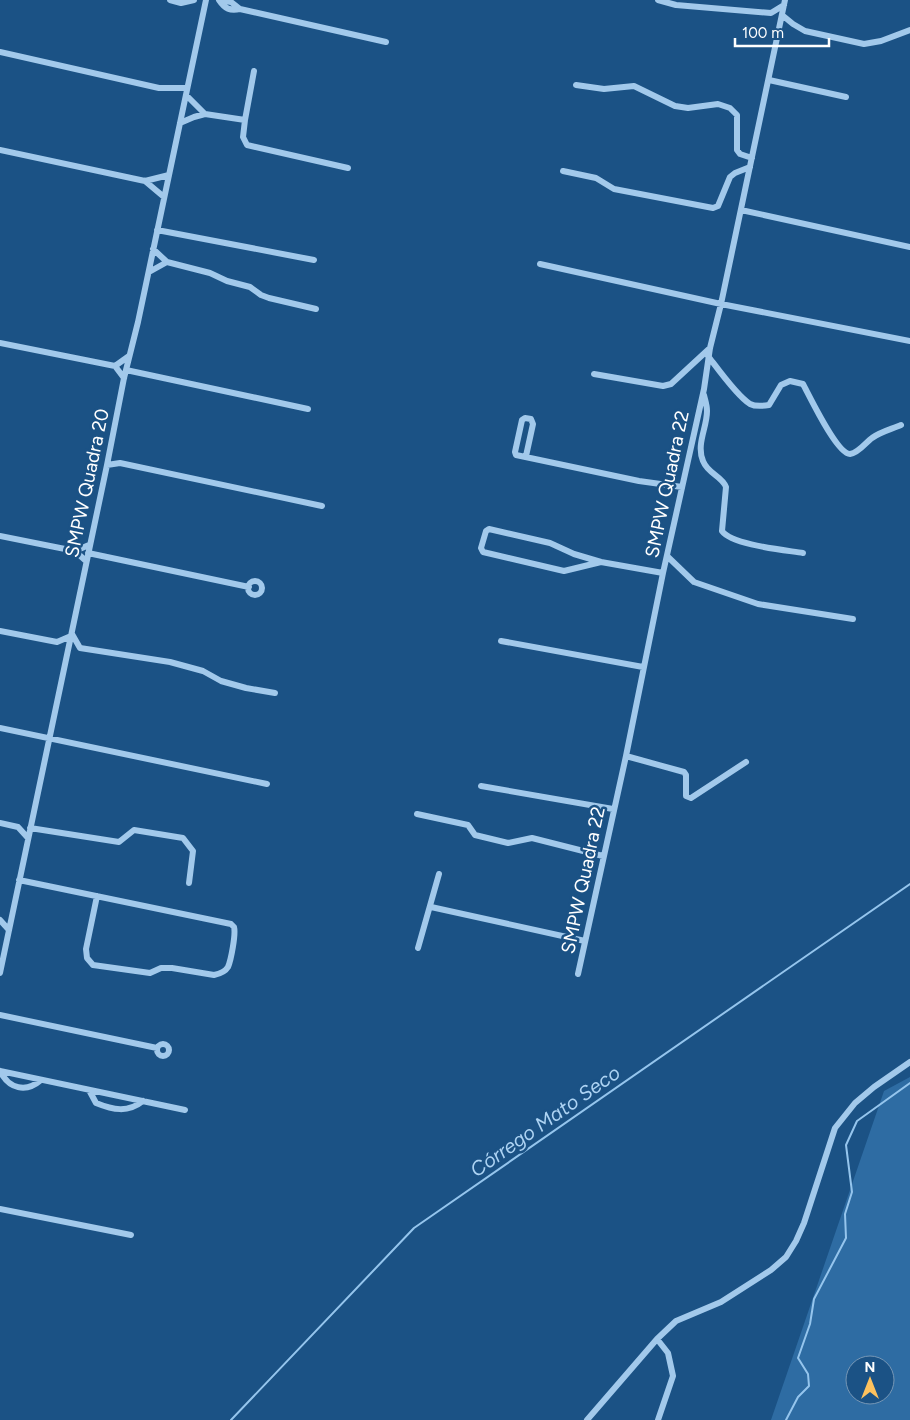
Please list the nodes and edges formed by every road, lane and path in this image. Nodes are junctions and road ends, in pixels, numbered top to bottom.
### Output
1 (170, 0) edge
2 (194, 0) edge
3 (206, 0) edge
4 (219, 0) edge
5 (658, 0) edge
6 (785, 3) edge
7 (782, 15) junction
8 (910, 30) edge
9 (386, 42) dead end
10 (0, 52) edge
11 (254, 71) dead end
12 (768, 80) junction
13 (576, 85) dead end
14 (187, 92) junction
15 (846, 97) dead end
16 (206, 114) junction
17 (244, 120) junction
18 (180, 123) junction
19 (0, 150) edge
20 (752, 158) junction
21 (750, 167) junction
22 (348, 168) dead end
23 (562, 171) dead end
24 (169, 175) junction
25 (145, 181) junction
26 (164, 197) junction
27 (741, 210) junction
28 (158, 230) junction
29 (910, 247) edge
30 (153, 249) junction
31 (314, 260) dead end
32 (168, 262) junction
33 (540, 264) dead end
34 (148, 272) junction
35 (721, 304) junction
36 (316, 309) dead end
37 (910, 341) edge
38 (0, 343) edge
39 (710, 348) junction
40 (129, 356) junction
41 (708, 356) junction
42 (114, 366) junction
43 (126, 370) junction
44 (594, 374) dead end
45 (124, 378) junction
46 (704, 389) junction
47 (308, 409) dead end
48 (901, 425) dead end
49 (516, 445) junction
50 (528, 446) junction
51 (110, 453) junction
52 (526, 456) junction
53 (120, 463) junction
54 (108, 465) junction
55 (682, 487) junction
56 (322, 506) dead end
57 (0, 536) edge
58 (89, 545) junction
59 (75, 551) junction
60 (88, 553) junction
61 (803, 553) dead end
62 (668, 556) junction
63 (86, 561) junction
64 (601, 562) junction
65 (663, 573) junction
66 (249, 587) dead end
67 (853, 619) dead end
68 (0, 631) edge
69 (71, 635) junction
70 (501, 641) dead end
71 (57, 642) junction
72 (80, 648) junction
73 (67, 654) junction
74 (643, 667) junction
75 (275, 693) dead end
76 (0, 728) edge
77 (50, 737) junction
78 (626, 756) junction
79 (746, 762) dead end
80 (267, 784) dead end
81 (481, 786) dead end
82 (614, 809) junction
83 (417, 814) dead end
84 (0, 823) edge
85 (31, 825) junction
86 (18, 827) junction
87 (28, 838) junction
88 (603, 856) junction
89 (439, 874) dead end
90 (19, 880) junction
91 (189, 882) dead end
92 (97, 896) junction
93 (431, 907) junction
94 (12, 913) junction
95 (0, 919) edge
96 (8, 930) junction
97 (585, 941) junction
98 (418, 948) dead end
99 (0, 973) edge
100 (578, 974) dead end
101 (0, 1016) edge
102 (157, 1048) dead end
103 (910, 1062) edge
104 (0, 1071) edge
105 (41, 1080) junction
106 (88, 1090) junction
107 (143, 1101) junction
108 (185, 1110) dead end
109 (0, 1209) edge
110 (131, 1235) dead end
111 (657, 1339) junction
112 (587, 1420) edge
113 (658, 1420) edge

1 - 2 street
3 - 14 street, SMPW Quadra 20
4 - 9 street
5 - 6 street
6 - 7 street, SMPW Quadra 22
7 - 8 street
7 - 12 street, SMPW Quadra 22
10 - 14 street
11 - 17 street
12 - 15 street
12 - 20 street, SMPW Quadra 22
13 - 20 street
14 - 16 street
14 - 18 street, SMPW Quadra 20
16 - 17 street
16 - 18 street
17 - 22 street
18 - 24 street, SMPW Quadra 20
19 - 25 street
20 - 21 street, SMPW Quadra 22
21 - 23 street
21 - 27 street, SMPW Quadra 22
24 - 25 street
24 - 26 street, SMPW Quadra 20
25 - 26 street
26 - 28 street, SMPW Quadra 20
27 - 29 street
27 - 35 street, SMPW Quadra 22
28 - 30 street, SMPW Quadra 20
28 - 31 street
30 - 32 street
30 - 34 street, SMPW Quadra 20
32 - 34 street
32 - 36 street
33 - 35 street
34 - 40 street, SMPW Quadra 20
35 - 37 street
35 - 39 street, SMPW Quadra 22
38 - 42 street
39 - 41 street, SMPW Quadra 22
39 - 44 street
40 - 42 street
40 - 43 street, SMPW Quadra 20
41 - 46 street, SMPW Quadra 22
41 - 48 street
42 - 45 street
43 - 45 street, SMPW Quadra 20
43 - 47 street
45 - 51 street, SMPW Quadra 20
46 - 55 street, SMPW Quadra 22
46 - 61 street
49 - 50 street
49 - 50 street
49 - 52 street
50 - 52 street
51 - 53 street
51 - 54 street, SMPW Quadra 20
52 - 55 street
53 - 54 street
53 - 56 street
54 - 58 street, SMPW Quadra 20
55 - 62 street, SMPW Quadra 22
57 - 59 street
58 - 59 street
58 - 60 street, SMPW Quadra 20
59 - 63 street
60 - 63 street, SMPW Quadra 20
60 - 66 street
62 - 65 street, SMPW Quadra 22
62 - 67 street
63 - 69 street, SMPW Quadra 20
64 - 64 street
64 - 65 street
65 - 74 street, SMPW Quadra 22
68 - 71 street
69 - 71 street
69 - 72 street
69 - 73 street, SMPW Quadra 20
70 - 74 street
71 - 73 street
72 - 73 street
72 - 75 street
73 - 77 street, SMPW Quadra 20
74 - 78 street, SMPW Quadra 22
76 - 77 street
77 - 80 street
77 - 85 street, SMPW Quadra 20
78 - 79 street
78 - 82 street, SMPW Quadra 22
81 - 82 street
82 - 88 street, SMPW Quadra 22
83 - 88 street
84 - 86 street
85 - 86 street
85 - 87 street, SMPW Quadra 20
85 - 91 street
86 - 87 street
87 - 90 street, SMPW Quadra 20
88 - 97 street, SMPW Quadra 22
89 - 93 street
90 - 92 street
90 - 94 street, SMPW Quadra 20
92 - 92 street
93 - 97 street
93 - 98 street
94 - 95 street
94 - 96 street, SMPW Quadra 20
95 - 96 street
96 - 99 street, SMPW Quadra 20
97 - 100 street, SMPW Quadra 22
101 - 102 street
103 - 111 street
104 - 105 street
104 - 105 street
105 - 106 street
106 - 107 street
106 - 107 street
107 - 108 street
109 - 110 street
111 - 112 street
111 - 113 street

